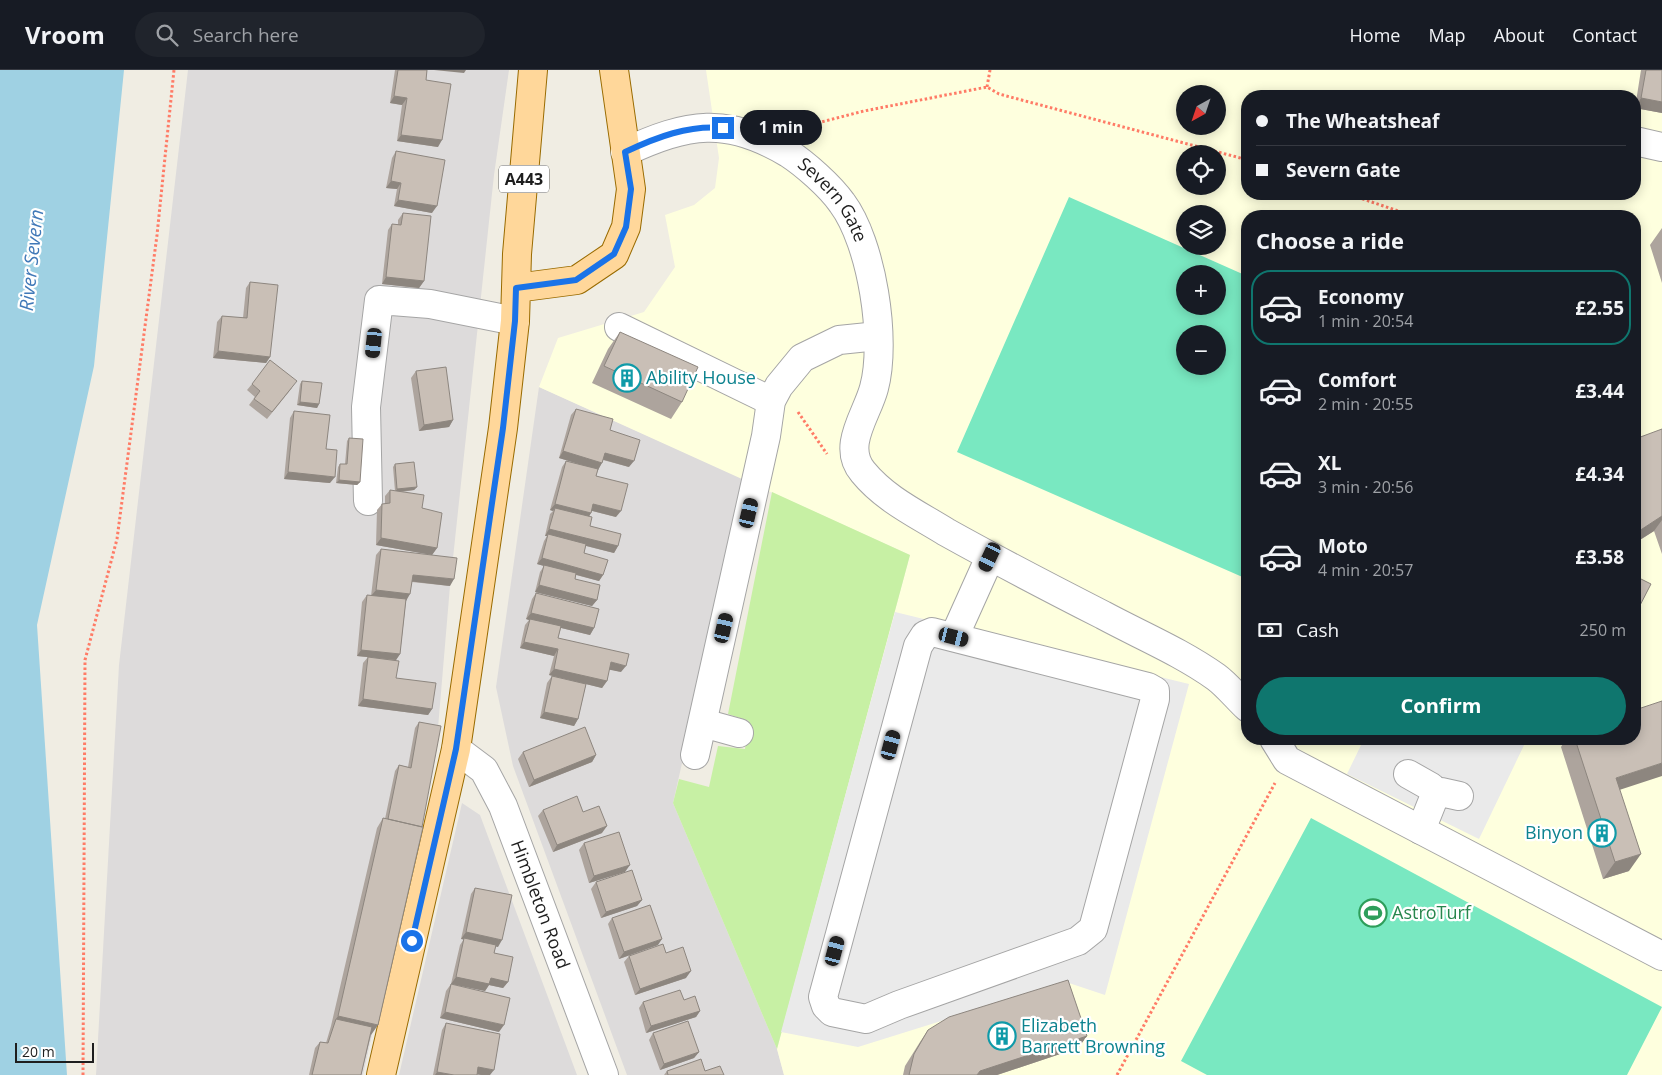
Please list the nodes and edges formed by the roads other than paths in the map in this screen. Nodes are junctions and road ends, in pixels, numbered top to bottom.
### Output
1 (533, 70) edge
2 (614, 70) edge
3 (1641, 142) edge
4 (1662, 147) edge
5 (625, 152) junction
6 (516, 288) junction
7 (515, 321) junction
8 (619, 327) dead end
9 (878, 336) junction
10 (771, 401) junction
11 (368, 501) dead end
12 (990, 557) junction
13 (954, 637) junction
14 (1241, 701) edge
15 (703, 723) junction
16 (739, 733) dead end
17 (456, 749) junction
18 (1280, 749) edge
19 (696, 755) dead end
20 (1408, 774) dead end
21 (1421, 830) junction
22 (1662, 956) edge
23 (381, 1075) edge
24 (604, 1075) edge

1 - 6 main road, A443
2 - 5 main road
3 - 4 street
5 - 6 main road
5 - 9 street, Severn Gate
6 - 7 main road, A443
7 - 11 street
7 - 17 main road, A443
8 - 10 street
9 - 10 street
9 - 12 street, Severn Gate
10 - 15 street
12 - 13 street
12 - 14 street, Severn Gate
13 - 13 street
15 - 16 street
15 - 19 street
17 - 23 main road, A443
17 - 24 street, Himbleton Road
18 - 21 street
20 - 21 street
21 - 22 street

